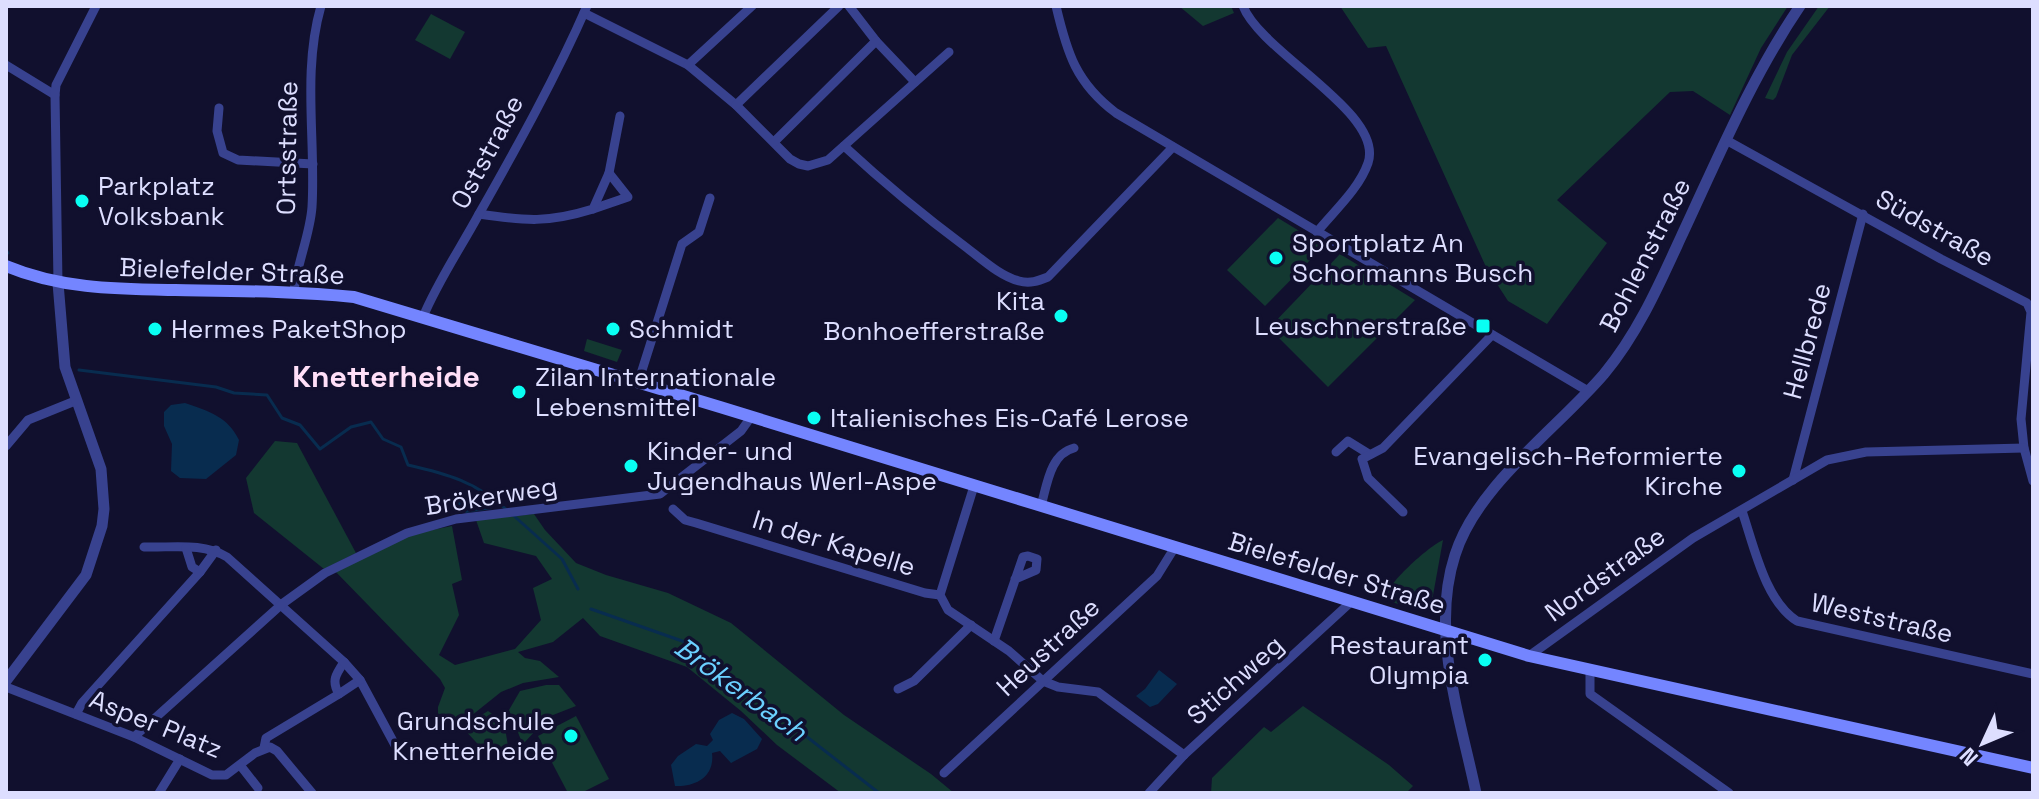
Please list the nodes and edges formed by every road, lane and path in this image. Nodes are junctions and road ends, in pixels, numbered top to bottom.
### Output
1 (96, 6) edge
2 (321, 6) edge
3 (752, 6) edge
4 (839, 6) edge
5 (849, 6) edge
6 (1056, 6) edge
7 (1243, 6) edge
8 (1800, 6) edge
9 (585, 10) edge
10 (876, 41) junction
11 (949, 52) dead end
12 (6, 65) edge
13 (688, 65) junction
14 (915, 82) junction
15 (55, 95) junction
16 (736, 105) junction
17 (219, 108) dead end
18 (620, 116) dead end
19 (774, 142) junction
20 (1731, 142) junction
21 (844, 146) junction
22 (1173, 147) junction
23 (313, 164) junction
24 (609, 173) junction
25 (710, 198) dead end
26 (593, 209) junction
27 (479, 214) junction
28 (1863, 214) junction
29 (1317, 232) junction
30 (6, 266) edge
31 (58, 283) junction
32 (294, 291) junction
33 (423, 317) junction
34 (1491, 336) junction
35 (638, 383) junction
36 (1588, 391) junction
37 (75, 401) junction
38 (751, 417) junction
39 (2033, 417) edge
40 (2021, 419) junction
41 (6, 446) edge
42 (1074, 448) dead end
43 (2024, 448) junction
44 (1336, 452) dead end
45 (1365, 457) junction
46 (1793, 480) junction
47 (2033, 481) edge
48 (974, 486) junction
49 (1041, 506) junction
50 (673, 509) dead end
51 (1742, 511) junction
52 (1403, 512) dead end
53 (144, 547) dead end
54 (1175, 547) junction
55 (186, 548) junction
56 (216, 550) junction
57 (200, 572) junction
58 (1015, 579) dead end
59 (940, 595) junction
60 (1352, 601) junction
61 (282, 604) junction
62 (971, 625) junction
63 (1444, 628) junction
64 (994, 641) junction
65 (1529, 656) junction
66 (344, 662) junction
67 (1590, 670) junction
68 (2033, 674) edge
69 (360, 680) junction
70 (1043, 681) junction
71 (6, 684) edge
72 (898, 689) dead end
73 (339, 694) junction
74 (76, 714) junction
75 (134, 737) junction
76 (395, 745) dead end
77 (264, 748) junction
78 (1184, 755) junction
79 (180, 759) junction
80 (240, 765) junction
81 (2033, 768) edge
82 (944, 773) dead end
83 (258, 788) dead end
84 (159, 793) edge
85 (312, 793) edge
86 (1149, 793) edge
87 (1476, 793) edge
88 (1729, 793) edge

1 - 15 street
2 - 23 street, Ortsstraße
3 - 13 street
4 - 16 street
5 - 10 street
6 - 22 street
7 - 29 street
8 - 20 street, Bohlenstraße
9 - 13 street
9 - 27 street, Oststraße
10 - 14 street
10 - 19 street
11 - 14 street
12 - 15 street
13 - 16 street
14 - 21 street
15 - 31 street
16 - 19 street
17 - 23 street
18 - 24 street
19 - 21 street
20 - 28 street, Südstraße
20 - 36 street, Bohlenstraße
21 - 22 street
22 - 29 street
23 - 32 street, Ortsstraße
24 - 26 street
24 - 26 street
25 - 35 street
26 - 27 street
27 - 33 street, Oststraße
28 - 40 street, Südstraße
28 - 46 street, Hellbrede
29 - 34 street
30 - 31 main road, Bielefelder Straße
31 - 32 main road, Bielefelder Straße
31 - 37 street
32 - 33 main road, Bielefelder Straße
33 - 35 main road, Bielefelder Straße
34 - 36 street
34 - 45 street
35 - 38 main road, Bielefelder Straße
36 - 63 street, Bohlenstraße
37 - 41 street
37 - 71 street
38 - 48 main road, Bielefelder Straße
38 - 61 street, Brökerweg
39 - 40 street
40 - 43 street, Südstraße
42 - 49 street
43 - 46 street, Nordstraße
43 - 47 street
44 - 45 street
45 - 52 street
46 - 51 street, Nordstraße
48 - 49 main road, Bielefelder Straße
48 - 59 street
49 - 54 main road, Bielefelder Straße
50 - 59 street, In der Kapelle
51 - 65 street, Nordstraße
51 - 68 street, Weststraße
53 - 55 street
54 - 60 main road, Bielefelder Straße
54 - 70 street, Heustraße
55 - 56 street
55 - 57 street
56 - 57 street
56 - 61 street
57 - 74 street
58 - 64 street
59 - 62 street
60 - 63 main road, Bielefelder Straße
60 - 78 street, Stichweg
61 - 66 street
61 - 75 street, Brökerweg
62 - 64 street
62 - 72 street
63 - 65 main road, Bielefelder Straße
63 - 87 street, Bohlenstraße
64 - 70 street
65 - 67 main road, Bielefelder Straße
66 - 69 street
66 - 73 street
67 - 81 main road, Bielefelder Straße
67 - 88 street
69 - 73 street
69 - 76 street
70 - 78 street
70 - 82 street, Heustraße
71 - 74 street, Asper Platz
73 - 77 street
74 - 75 street, Asper Platz
75 - 79 street, Asper Platz
77 - 80 street, Asper Platz
77 - 85 street, Asper Platz
78 - 86 street, Stichweg
79 - 80 street, Asper Platz
79 - 84 street
80 - 83 street

